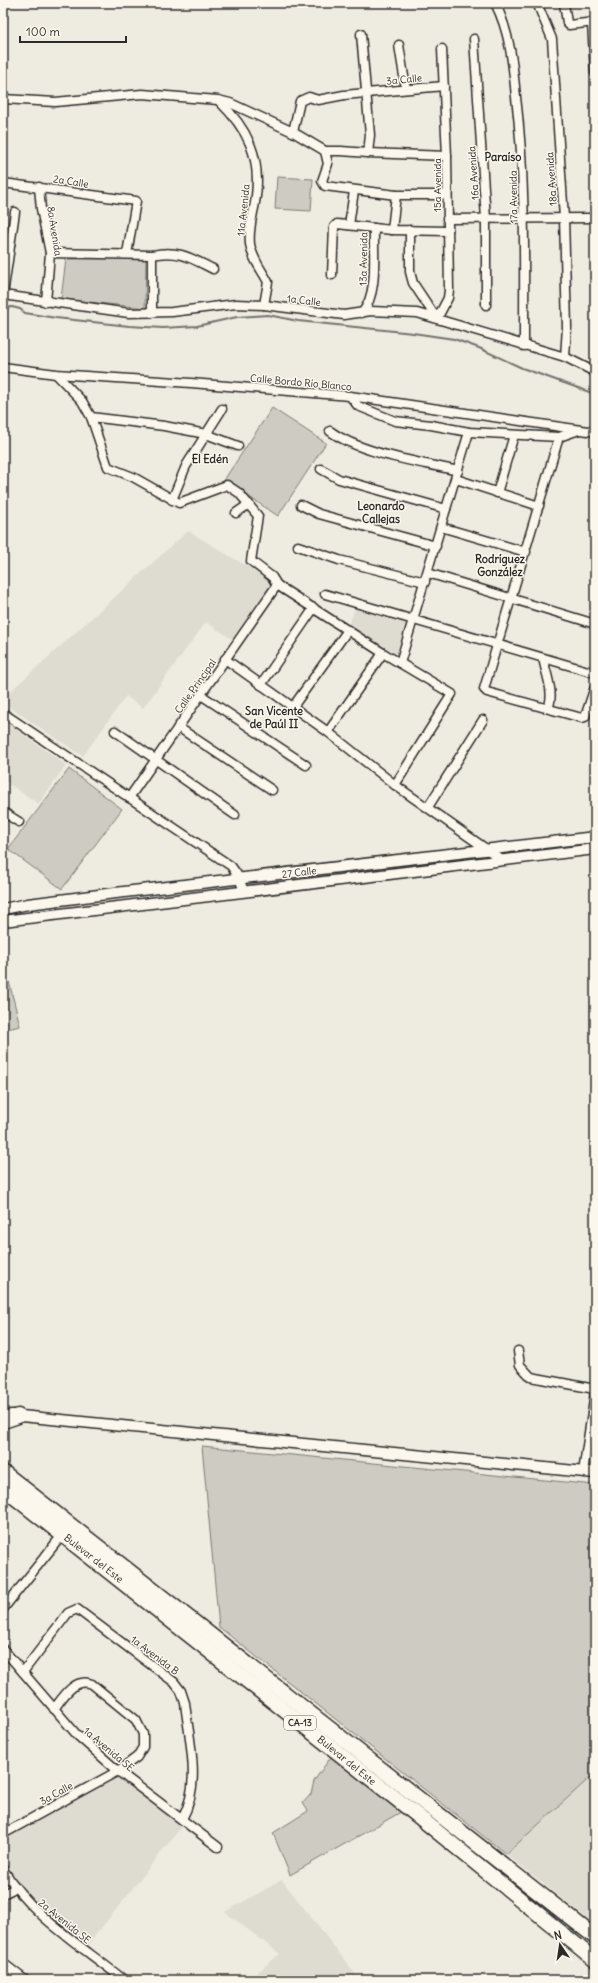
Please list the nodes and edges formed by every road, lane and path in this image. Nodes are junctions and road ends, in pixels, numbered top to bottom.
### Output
1 (496, 3) edge
2 (537, 3) edge
3 (564, 3) edge
4 (594, 22) edge
5 (361, 34) dead end
6 (474, 39) dead end
7 (400, 45) dead end
8 (442, 48) dead end
9 (595, 73) edge
10 (444, 86) junction
11 (406, 89) junction
12 (366, 93) junction
13 (3, 99) edge
14 (218, 100) junction
15 (293, 132) junction
16 (325, 152) junction
17 (368, 154) junction
18 (447, 156) junction
19 (3, 183) edge
20 (39, 187) junction
21 (354, 191) junction
22 (396, 195) junction
23 (447, 195) junction
24 (15, 212) dead end
25 (524, 218) junction
26 (564, 218) junction
27 (595, 218) edge
28 (447, 219) junction
29 (486, 219) junction
30 (349, 225) junction
31 (374, 228) junction
32 (392, 230) junction
33 (410, 230) junction
34 (448, 231) junction
35 (50, 254) junction
36 (127, 254) junction
37 (152, 255) junction
38 (213, 269) dead end
39 (332, 275) dead end
40 (3, 295) edge
41 (46, 302) junction
42 (264, 305) junction
43 (486, 305) dead end
44 (152, 313) junction
45 (362, 313) junction
46 (437, 319) junction
47 (524, 346) junction
48 (565, 357) junction
49 (3, 367) edge
50 (595, 372) edge
51 (56, 374) junction
52 (350, 396) junction
53 (222, 409) dead end
54 (91, 417) junction
55 (595, 428) edge
56 (580, 429) junction
57 (330, 431) dead end
58 (469, 432) junction
59 (595, 432) edge
60 (206, 434) junction
61 (514, 435) junction
62 (559, 437) junction
63 (238, 446) dead end
64 (321, 469) dead end
65 (457, 475) junction
66 (497, 493) junction
67 (172, 500) junction
68 (249, 504) junction
69 (301, 505) dead end
70 (539, 506) junction
71 (446, 509) junction
72 (236, 513) dead end
73 (441, 526) junction
74 (298, 546) dead end
75 (436, 546) junction
76 (526, 552) junction
77 (428, 573) junction
78 (425, 582) junction
79 (277, 585) junction
80 (325, 594) dead end
81 (511, 598) junction
82 (314, 608) junction
83 (415, 619) junction
84 (595, 624) edge
85 (348, 630) junction
86 (496, 645) junction
87 (383, 653) junction
88 (543, 658) junction
89 (225, 659) junction
90 (400, 663) junction
91 (595, 673) edge
92 (261, 685) junction
93 (595, 686) edge
94 (201, 695) junction
95 (292, 708) junction
96 (548, 708) junction
97 (3, 713) edge
98 (483, 720) dead end
99 (178, 727) junction
100 (115, 731) dead end
101 (328, 732) junction
102 (156, 759) junction
103 (306, 765) dead end
104 (395, 784) junction
105 (272, 790) dead end
106 (129, 798) junction
107 (428, 807) junction
108 (3, 812) edge
109 (235, 815) dead end
110 (19, 822) dead end
111 (595, 837) edge
112 (486, 849) junction
113 (595, 849) edge
114 (502, 860) junction
115 (240, 879) junction
116 (244, 891) junction
117 (3, 909) edge
118 (3, 921) edge
119 (518, 1351) dead end
120 (595, 1389) edge
121 (595, 1393) edge
122 (7, 1416) edge
123 (3, 1472) edge
124 (583, 1472) junction
125 (595, 1473) edge
126 (3, 1483) edge
127 (3, 1488) edge
128 (57, 1515) junction
129 (63, 1534) junction
130 (3, 1609) edge
131 (3, 1649) edge
132 (23, 1672) junction
133 (54, 1709) junction
134 (118, 1771) junction
135 (182, 1819) junction
136 (3, 1834) edge
137 (218, 1847) dead end
138 (3, 1868) edge
139 (515, 1874) junction
140 (503, 1886) junction
141 (14, 1888) junction
142 (3, 1894) edge
143 (595, 1937) edge
144 (595, 1960) edge
145 (3, 1963) edge
146 (25, 1980) edge
147 (124, 1980) edge

1 - 25 street, 17a Avenida
2 - 26 street, 18a Avenida
3 - 4 street
4 - 9 street
5 - 12 street
6 - 29 street, 16a Avenida
7 - 11 street
8 - 10 street, 15a Avenida
10 - 11 street, 3a Calle
10 - 18 street, 15a Avenida
11 - 12 street, 3a Calle
12 - 15 street, 3a Calle
12 - 17 street
13 - 14 street
14 - 15 street
14 - 42 street, 11a Avenida
15 - 16 street
16 - 17 street
16 - 21 street
17 - 18 street
18 - 23 street, 15a Avenida
19 - 20 street, 2a Calle
20 - 35 street, 8a Avenida
20 - 36 street, 2a Calle
21 - 22 street
21 - 30 street
22 - 23 street
22 - 32 street
23 - 28 street, 15a Avenida
24 - 40 street
25 - 26 street
25 - 29 street
25 - 47 street, 17a Avenida
26 - 27 street
26 - 48 street, 18a Avenida
28 - 29 street
28 - 34 street, 15a Avenida
29 - 43 street, 16a Avenida
30 - 31 street
30 - 39 street
31 - 32 street
31 - 45 street, 13a Avenida
32 - 33 street
33 - 34 street
33 - 46 street
34 - 46 street, 15a Avenida
35 - 36 street
35 - 41 street, 8a Avenida
36 - 37 street
37 - 38 street
37 - 44 street
40 - 41 street, 1a Calle
41 - 44 street, 1a Calle
42 - 44 street, 1a Calle
42 - 45 street, 1a Calle
45 - 46 street, 1a Calle
46 - 47 street, 1a Calle
47 - 48 street, 1a Calle
48 - 50 street, 1a Calle
49 - 51 street, Calle Bordo Río Blanco
51 - 52 street, Calle Bordo Río Blanco
51 - 54 street
52 - 56 street, Calle Bordo Río Blanco
52 - 58 street
53 - 60 street
54 - 60 street
54 - 67 street
55 - 56 street
56 - 59 street, Calle Bordo Río Blanco
56 - 62 street
57 - 65 street
58 - 61 street
58 - 65 street
60 - 63 street
60 - 67 street
61 - 62 street
61 - 66 street
62 - 70 street
64 - 71 street
65 - 66 street
65 - 71 street
66 - 70 street
67 - 68 street
68 - 72 street
68 - 79 street
69 - 75 street
70 - 76 street
71 - 73 street
73 - 75 street
73 - 76 street
74 - 78 street
75 - 77 street
76 - 81 street
77 - 78 street
77 - 81 street
78 - 83 street
79 - 82 street
79 - 89 street, Calle Principal
80 - 83 street
81 - 84 street
81 - 86 street
82 - 85 street
82 - 92 street
83 - 86 street
83 - 90 street
85 - 87 street
85 - 95 street
86 - 88 street
86 - 96 street
87 - 90 street
87 - 101 street
88 - 91 street
88 - 96 street
89 - 92 street
89 - 94 street, Calle Principal
90 - 104 street
92 - 95 street
93 - 96 street
94 - 99 street, Calle Principal
94 - 103 street
95 - 101 street
97 - 106 street
98 - 107 street
99 - 102 street, Calle Principal
99 - 105 street
100 - 102 street
101 - 104 street
102 - 106 street, Calle Principal
102 - 109 street
104 - 107 street
106 - 115 street
107 - 112 street
108 - 110 street
111 - 112 street, 27 Calle
112 - 114 street
112 - 115 street, 27 Calle
113 - 114 street, 27 Calle
114 - 116 street, 27 Calle
115 - 116 street
115 - 117 street, 27 Calle
116 - 118 street, 27 Calle
119 - 120 street
121 - 124 street
122 - 124 street
123 - 128 highway, Bulevar del Este / CA-13
124 - 125 street
126 - 128 highway
127 - 129 highway, Bulevar del Este / CA-13
128 - 139 highway, Bulevar del Este / CA-13
129 - 130 street
129 - 140 highway, Bulevar del Este / CA-13
131 - 132 street, 1a Avenida SE
132 - 133 street, 1a Avenida SE
132 - 135 street, 1a Avenida B
133 - 134 street, 1a Avenida SE
133 - 134 street, 3a Calle
134 - 135 street, 1a Avenida SE
134 - 136 street, 3a Calle
135 - 137 street, 1a Avenida SE
138 - 141 street, 2a Avenida SE
139 - 140 highway
139 - 143 highway, Bulevar del Este / CA-13
140 - 144 highway, Bulevar del Este / CA-13
141 - 142 street
141 - 147 street, 2a Avenida SE
145 - 146 street

